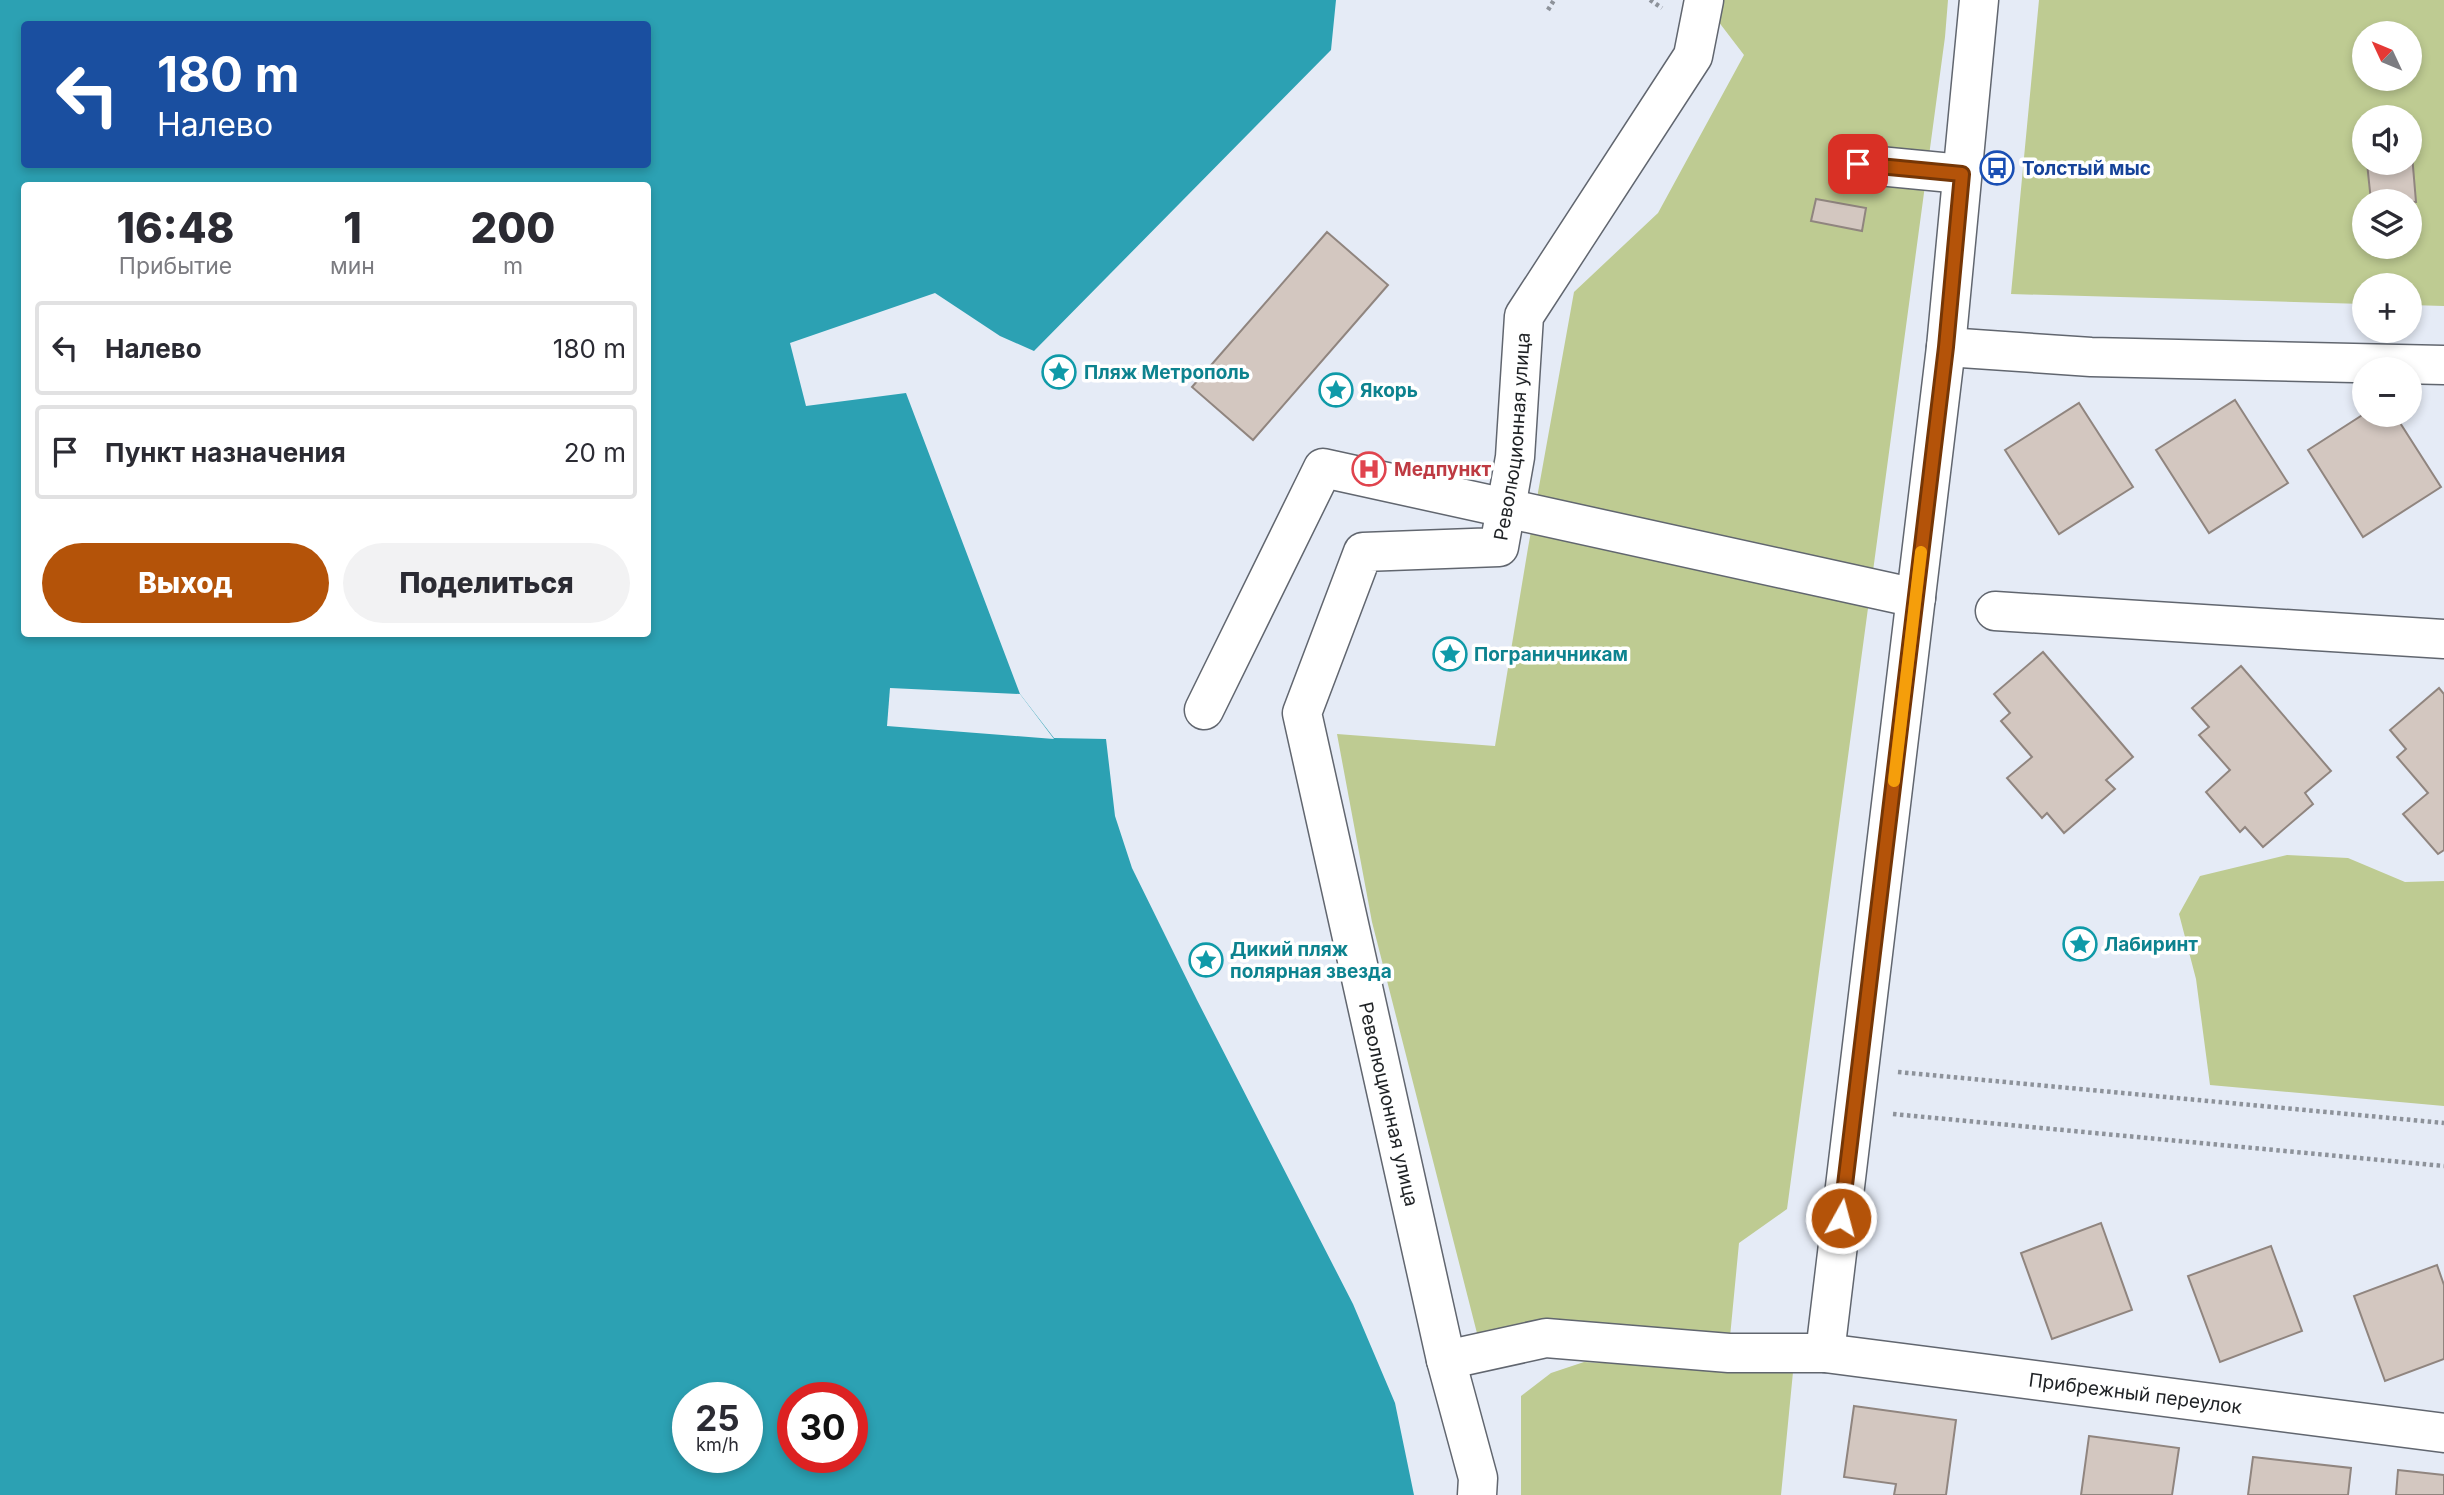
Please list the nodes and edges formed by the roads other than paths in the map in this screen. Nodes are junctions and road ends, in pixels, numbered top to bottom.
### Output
1 (1704, 0) edge
2 (1956, 0) edge
3 (1979, 0) edge
4 (1971, 85) junction
5 (1858, 164) dead end
6 (1962, 174) junction
7 (1946, 347) junction
8 (2444, 365) edge
9 (1506, 508) junction
10 (1916, 598) junction
11 (1995, 611) dead end
12 (2444, 639) edge
13 (1204, 710) dead end
14 (1825, 1353) junction
15 (1458, 1357) junction
16 (2444, 1433) edge
17 (1485, 1489) edge

1 - 9 street, Революционная улица
2 - 4 street
3 - 4 street
4 - 6 street
5 - 6 street
6 - 7 street
7 - 8 street
7 - 10 street
9 - 10 street
9 - 13 street
9 - 15 street, Революционная улица
10 - 14 street
11 - 12 street
14 - 15 street, Прибрежный переулок
14 - 16 street, Прибрежный переулок
15 - 17 street, Революционная улица

